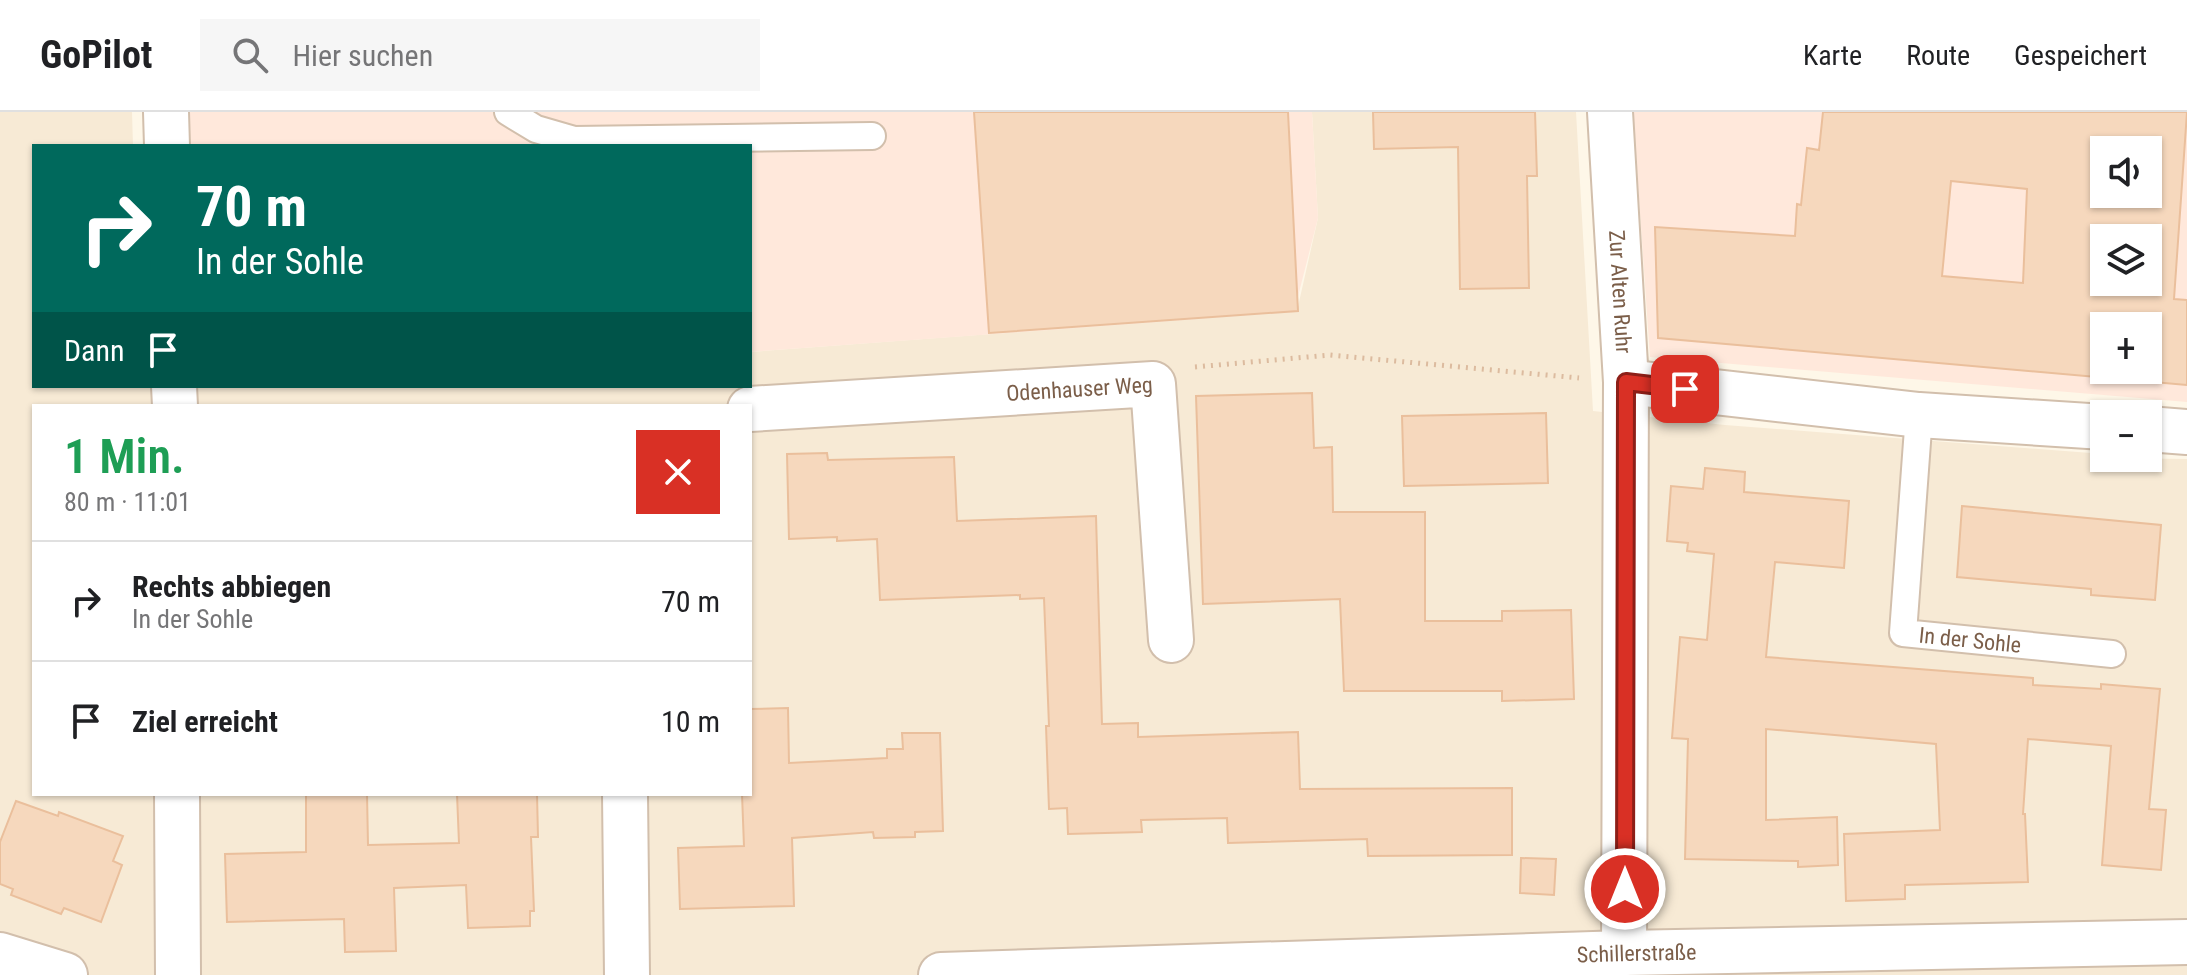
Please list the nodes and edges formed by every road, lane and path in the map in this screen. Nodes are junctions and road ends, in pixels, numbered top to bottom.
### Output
1 (166, 112) edge
2 (508, 112) edge
3 (1610, 112) edge
4 (872, 136) dead end
5 (167, 144) edge
6 (1626, 382) junction
7 (1153, 384) junction
8 (752, 409) edge
9 (1919, 415) junction
10 (2090, 426) edge
11 (2162, 430) edge
12 (2187, 432) edge
13 (1171, 640) dead end
14 (2112, 654) dead end
15 (177, 796) edge
16 (625, 796) edge
17 (2187, 942) edge
18 (1624, 953) junction
19 (0, 955) edge
20 (65, 975) edge
21 (178, 975) edge
22 (627, 975) edge
23 (941, 975) edge

1 - 5 street
2 - 4 lane
3 - 6 street, Zur Alten Ruhr
6 - 7 path
6 - 9 street
6 - 18 street, Zur Alten Ruhr
7 - 8 street, Odenhauser Weg
7 - 13 street, Odenhauser Weg
9 - 10 street
9 - 14 lane, In der Sohle
11 - 12 street
15 - 21 street
16 - 22 street
17 - 18 street, Schillerstraße
18 - 23 street, Schillerstraße
19 - 20 street

